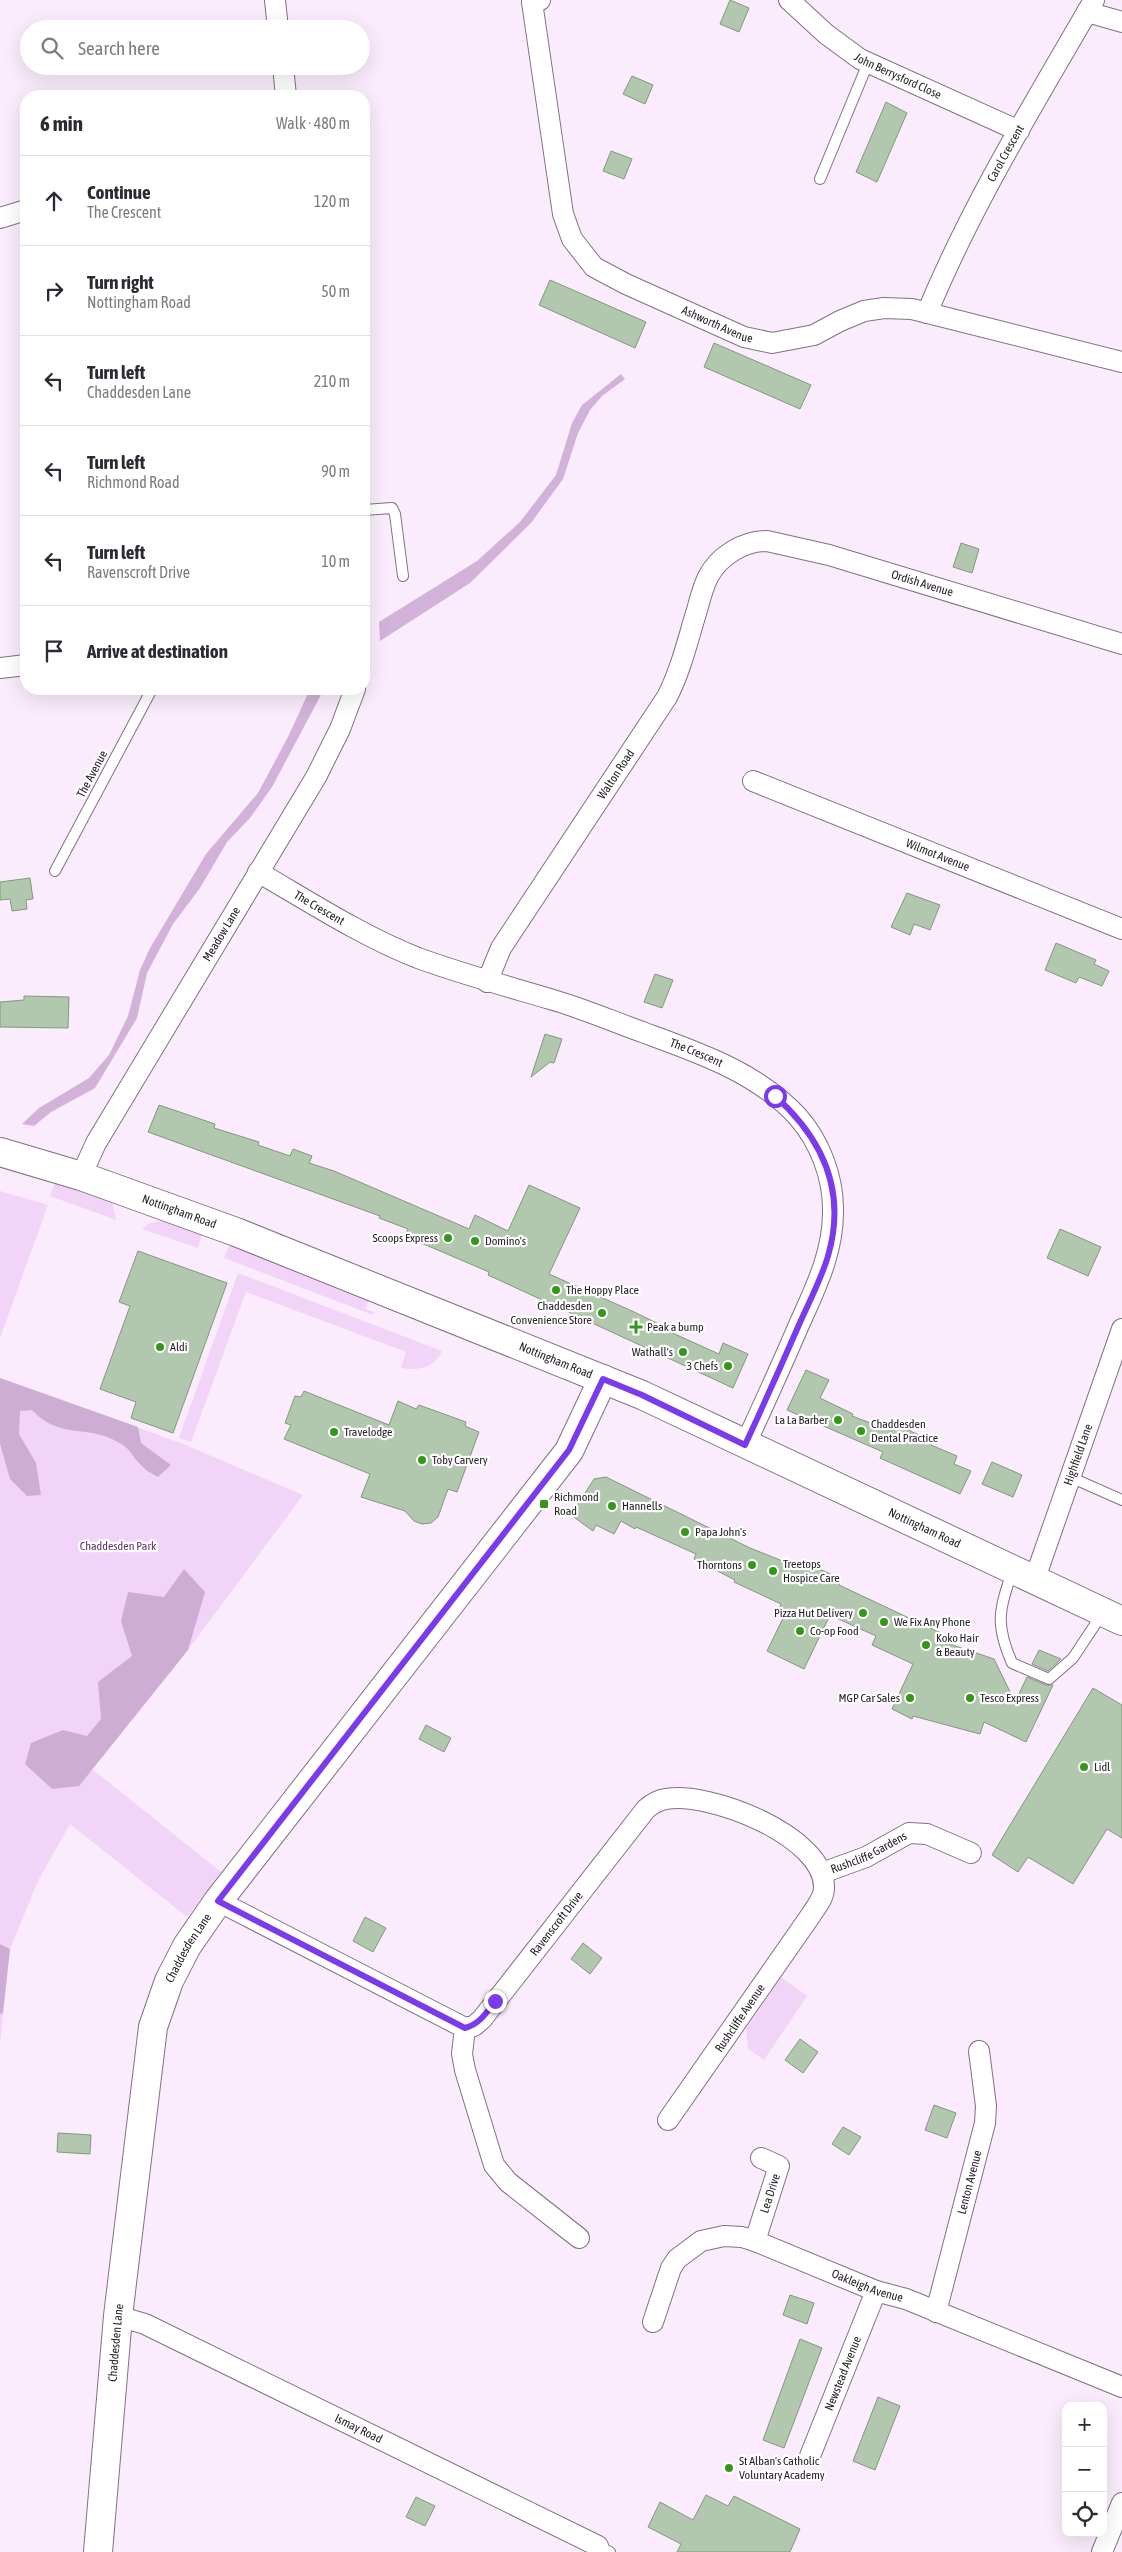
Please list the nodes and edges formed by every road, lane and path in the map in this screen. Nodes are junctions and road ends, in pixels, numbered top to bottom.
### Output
1 (275, 0) edge
2 (789, 0) edge
3 (535, 1) edge
4 (1091, 6) edge
5 (277, 20) edge
6 (1122, 22) edge
7 (868, 63) junction
8 (284, 75) edge
9 (285, 90) edge
10 (1019, 131) junction
11 (820, 179) dead end
12 (20, 212) edge
13 (0, 218) edge
14 (927, 313) junction
15 (1122, 362) edge
16 (370, 510) edge
17 (723, 558) joint
18 (403, 576) dead end
19 (1122, 644) edge
20 (20, 666) edge
21 (0, 668) edge
22 (149, 695) edge
23 (353, 695) edge
24 (753, 781) dead end
25 (54, 871) dead end
26 (258, 872) junction
27 (1122, 929) edge
28 (487, 982) junction
29 (0, 1152) edge
30 (81, 1176) junction
31 (1122, 1329) edge
32 (603, 1379) junction
33 (745, 1445) junction
34 (1070, 1477) junction
35 (1122, 1500) edge
36 (1023, 1576) junction
37 (1112, 1617) edge
38 (971, 1853) dead end
39 (822, 1873) junction
40 (218, 1901) junction
41 (465, 2028) junction
42 (979, 2050) dead end
43 (668, 2120) dead end
44 (761, 2158) dead end
45 (579, 2238) dead end
46 (755, 2241) junction
47 (876, 2290) junction
48 (936, 2312) junction
49 (118, 2316) junction
50 (653, 2322) dead end
51 (1122, 2387) edge
52 (810, 2456) dead end
53 (1122, 2503) edge
54 (604, 2549) edge
55 (98, 2552) edge
56 (1102, 2552) edge

1 - 5 street
2 - 7 street, John Berrysford Close
3 - 14 street, Ashworth Avenue
4 - 6 street
4 - 10 street, Carol Crescent
7 - 10 street, John Berrysford Close
7 - 11 lane
8 - 9 street
10 - 14 street, Carol Crescent
12 - 13 street
14 - 15 street, Ashworth Avenue
16 - 18 lane
17 - 19 street, Ordish Avenue
17 - 28 street, Walton Road
20 - 21 street
22 - 25 lane, The Avenue
23 - 26 street, Meadow Lane
24 - 27 street, Wilmot Avenue
26 - 28 street, The Crescent
26 - 30 street, Meadow Lane
28 - 33 street, The Crescent
29 - 30 street, Nottingham Road
30 - 32 street, Nottingham Road
31 - 34 street, Highfield Lane
32 - 33 street, Nottingham Road
32 - 40 street, Chaddesden Lane
33 - 36 street, Nottingham Road
34 - 35 lane
34 - 36 street, Highfield Lane
36 - 37 street, Nottingham Road
36 - 37 lane
38 - 39 street, Rushcliffe Gardens
39 - 41 street, Ravenscroft Drive
39 - 43 street, Rushcliffe Avenue
40 - 41 street
40 - 49 street, Chaddesden Lane
41 - 45 street
42 - 48 street, Lenton Avenue
44 - 46 street, Lea Drive
46 - 47 street, Oakleigh Avenue
46 - 50 street, Oakleigh Avenue
47 - 48 street, Oakleigh Avenue
47 - 52 street, Newstead Avenue
48 - 51 street, Oakleigh Avenue
49 - 54 street, Ismay Road
49 - 55 street, Chaddesden Lane
53 - 56 street

